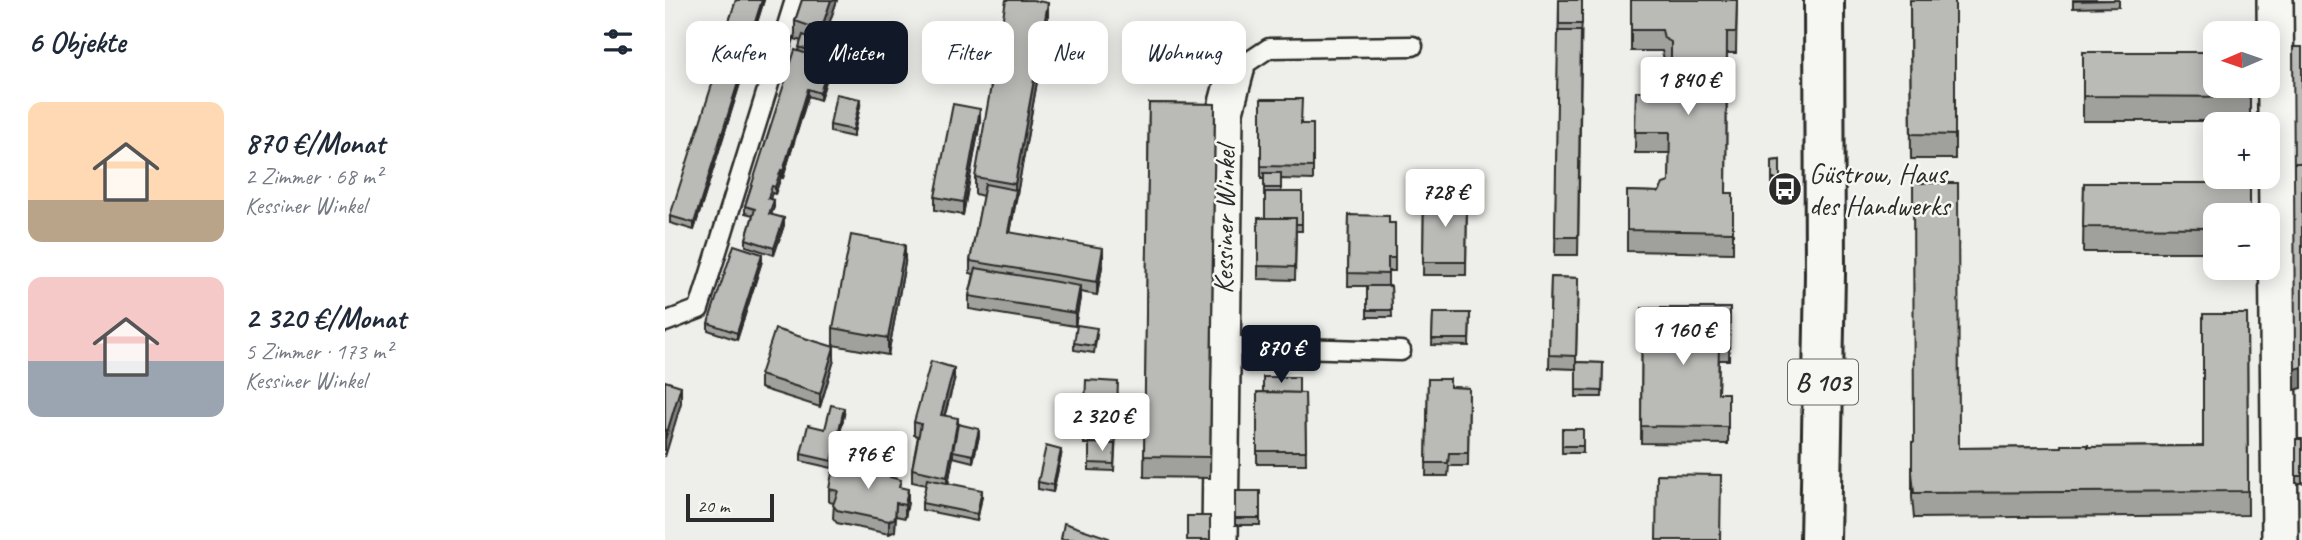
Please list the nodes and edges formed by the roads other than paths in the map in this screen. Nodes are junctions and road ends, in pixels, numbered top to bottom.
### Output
1 (795, 0) edge
2 (1824, 0) edge
3 (2275, 0) edge
4 (1413, 46) dead end
5 (1246, 63) edge
6 (1232, 84) edge
7 (665, 321) edge
8 (1223, 345) junction
9 (1401, 351) dead end
10 (1220, 540) edge
11 (1820, 540) edge
12 (2280, 540) edge

1 - 7 lane
2 - 11 main road, B 103
3 - 12 street
4 - 5 lane
6 - 8 street, Kessiner Winkel
8 - 9 lane
8 - 10 street, Kessiner Winkel

